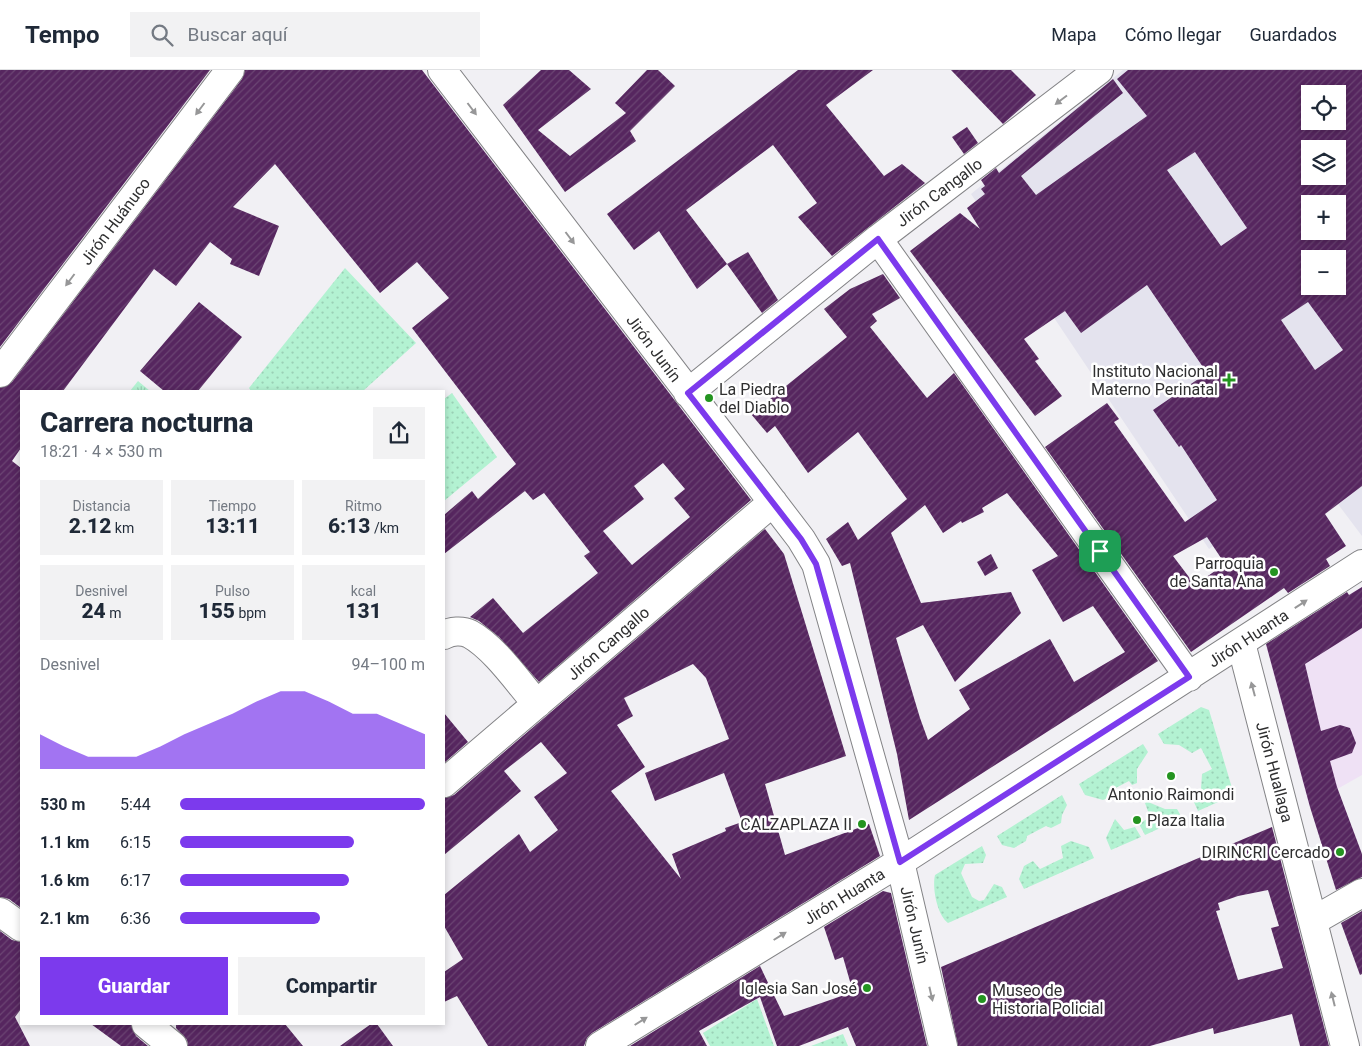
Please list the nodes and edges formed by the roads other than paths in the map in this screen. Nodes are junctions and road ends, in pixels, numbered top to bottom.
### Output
1 (230, 70) edge
2 (442, 70) edge
3 (1087, 73) edge
4 (878, 239) junction
5 (0, 372) edge
6 (688, 393) junction
7 (773, 502) junction
8 (1362, 564) edge
9 (445, 634) edge
10 (1242, 643) junction
11 (1189, 677) junction
12 (537, 704) junction
13 (445, 783) edge
14 (900, 862) junction
15 (1362, 894) edge
16 (0, 912) edge
17 (1313, 921) junction
18 (20, 926) edge
19 (600, 1046) edge
20 (943, 1046) edge
21 (1345, 1046) edge

1 -> 5 street, Jirón Huánuco
2 -> 6 street, Jirón Junín
3 -> 4 street, Jirón Cangallo
4 - 6 street, Jirón Cangallo
4 - 11 street
6 - 7 street, Jirón Junín
7 - 12 street, Jirón Cangallo
7 - 14 street, Jirón Junín
10 -> 8 street, Jirón Huanta
9 - 12 street
10 - 11 street, Jirón Huanta
17 -> 10 street, Jirón Huallaga
11 - 14 street, Jirón Huanta
12 - 13 street, Jirón Cangallo
19 -> 14 street, Jirón Huanta
14 -> 20 street, Jirón Junín
15 - 17 street
16 - 18 street
21 -> 17 street, Jirón Huallaga

